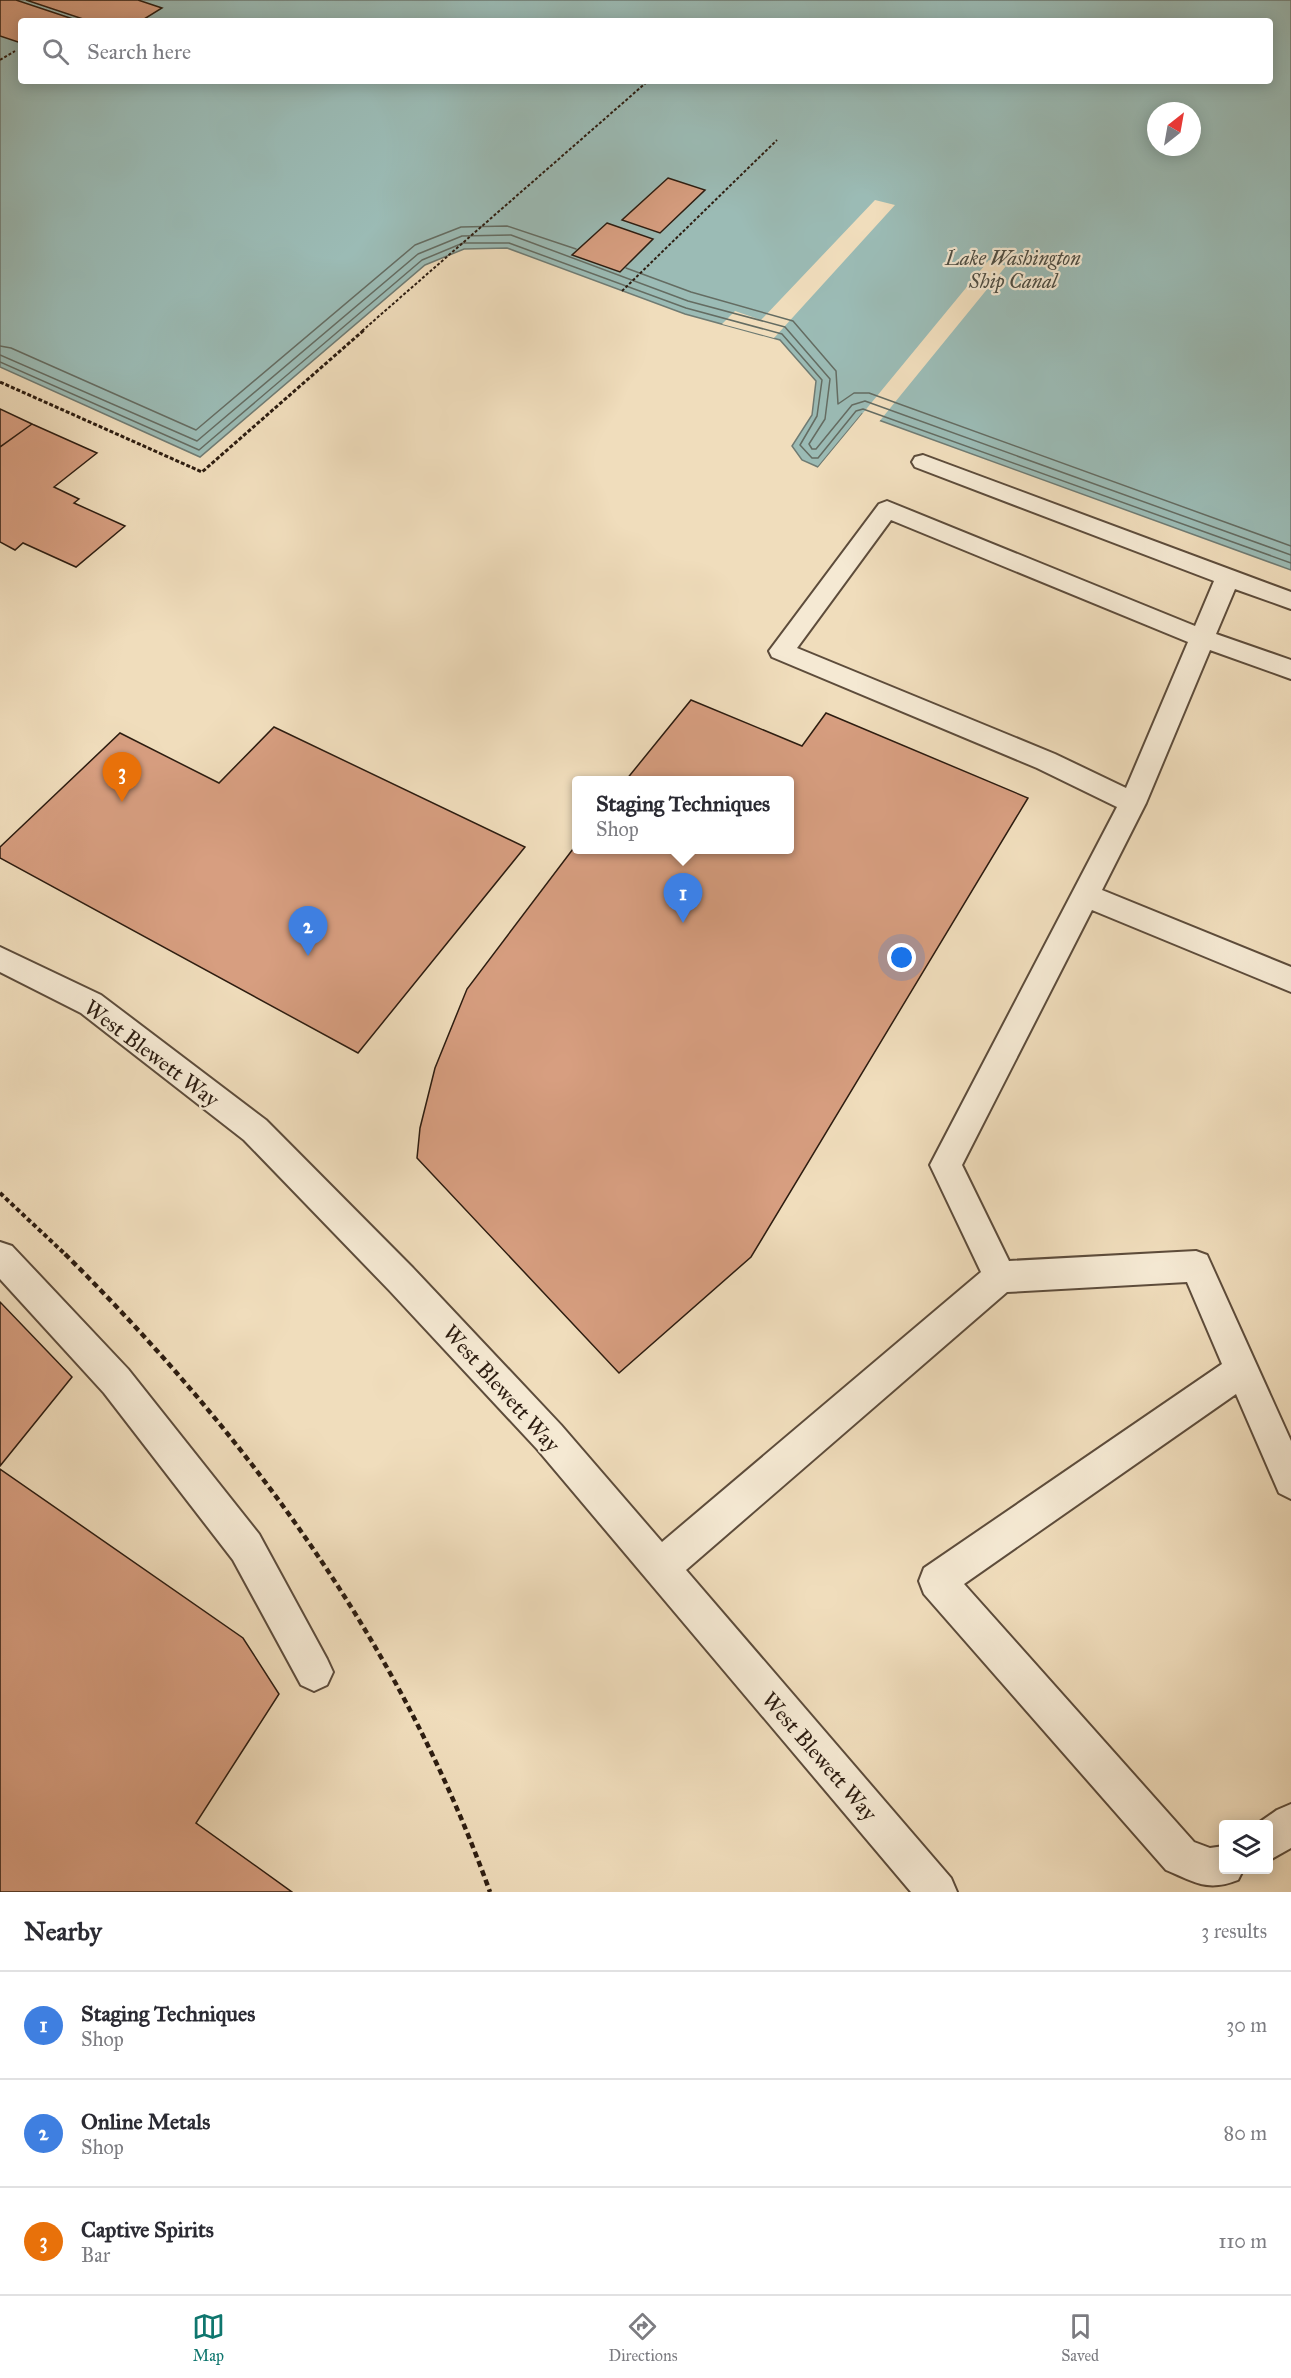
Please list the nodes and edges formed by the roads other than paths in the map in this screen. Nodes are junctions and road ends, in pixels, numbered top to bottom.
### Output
1 (923, 462) dead end
2 (1228, 577) junction
3 (1291, 601) edge
4 (1202, 638) junction
5 (1291, 670) edge
6 (1133, 803) junction
7 (1086, 895) junction
8 (0, 959) edge
9 (1291, 980) edge
10 (2, 1257) dead end
11 (1000, 1277) junction
12 (1242, 1370) junction
13 (1291, 1481) edge
14 (659, 1569) junction
15 (314, 1672) dead end
16 (1291, 1824) edge
17 (1273, 1838) edge
18 (1219, 1867) edge
19 (937, 1892) edge

1 - 2 lane
2 - 3 lane
2 - 4 lane
4 - 5 lane
4 - 6 lane
4 - 6 lane
6 - 7 lane
7 - 9 lane
7 - 11 lane
8 - 14 lane, West Blewett Way
10 - 15 lane
11 - 12 lane
11 - 14 lane
12 - 13 lane
12 - 18 lane
14 - 19 lane, West Blewett Way
16 - 17 lane

